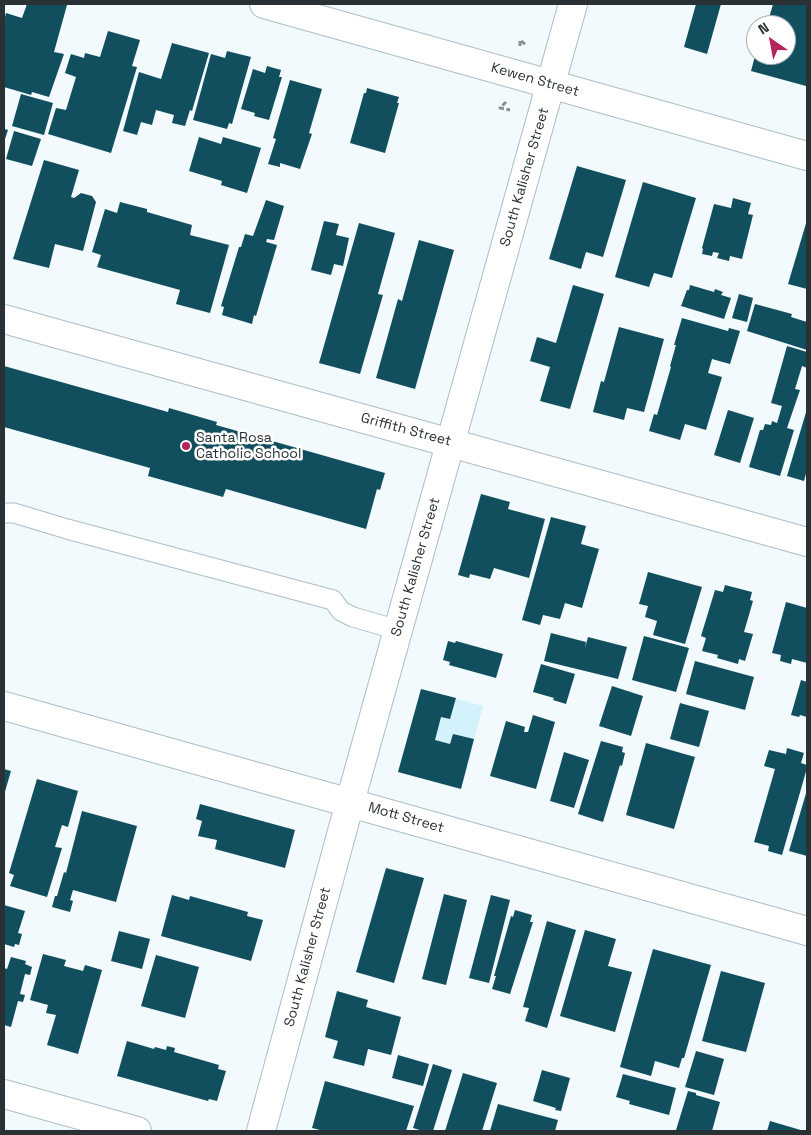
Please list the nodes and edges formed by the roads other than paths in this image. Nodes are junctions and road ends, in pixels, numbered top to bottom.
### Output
1 (264, 4) edge
2 (574, 4) edge
3 (551, 84) junction
4 (807, 156) edge
5 (4, 319) edge
6 (451, 442) junction
7 (4, 513) edge
8 (807, 542) edge
9 (398, 630) junction
10 (4, 706) edge
11 (350, 802) junction
12 (807, 931) edge
13 (4, 1094) edge
14 (137, 1131) edge
15 (261, 1131) edge

1 - 3 street, Kewen Street
2 - 3 street, South Kalisher Street
3 - 4 street, Kewen Street
3 - 6 street, South Kalisher Street
5 - 6 street, Griffith Street
6 - 8 street, Griffith Street
6 - 9 street, South Kalisher Street
7 - 9 lane
9 - 11 street, South Kalisher Street
10 - 11 street, Mott Street
11 - 12 street, Mott Street
11 - 15 street, South Kalisher Street
13 - 14 street

